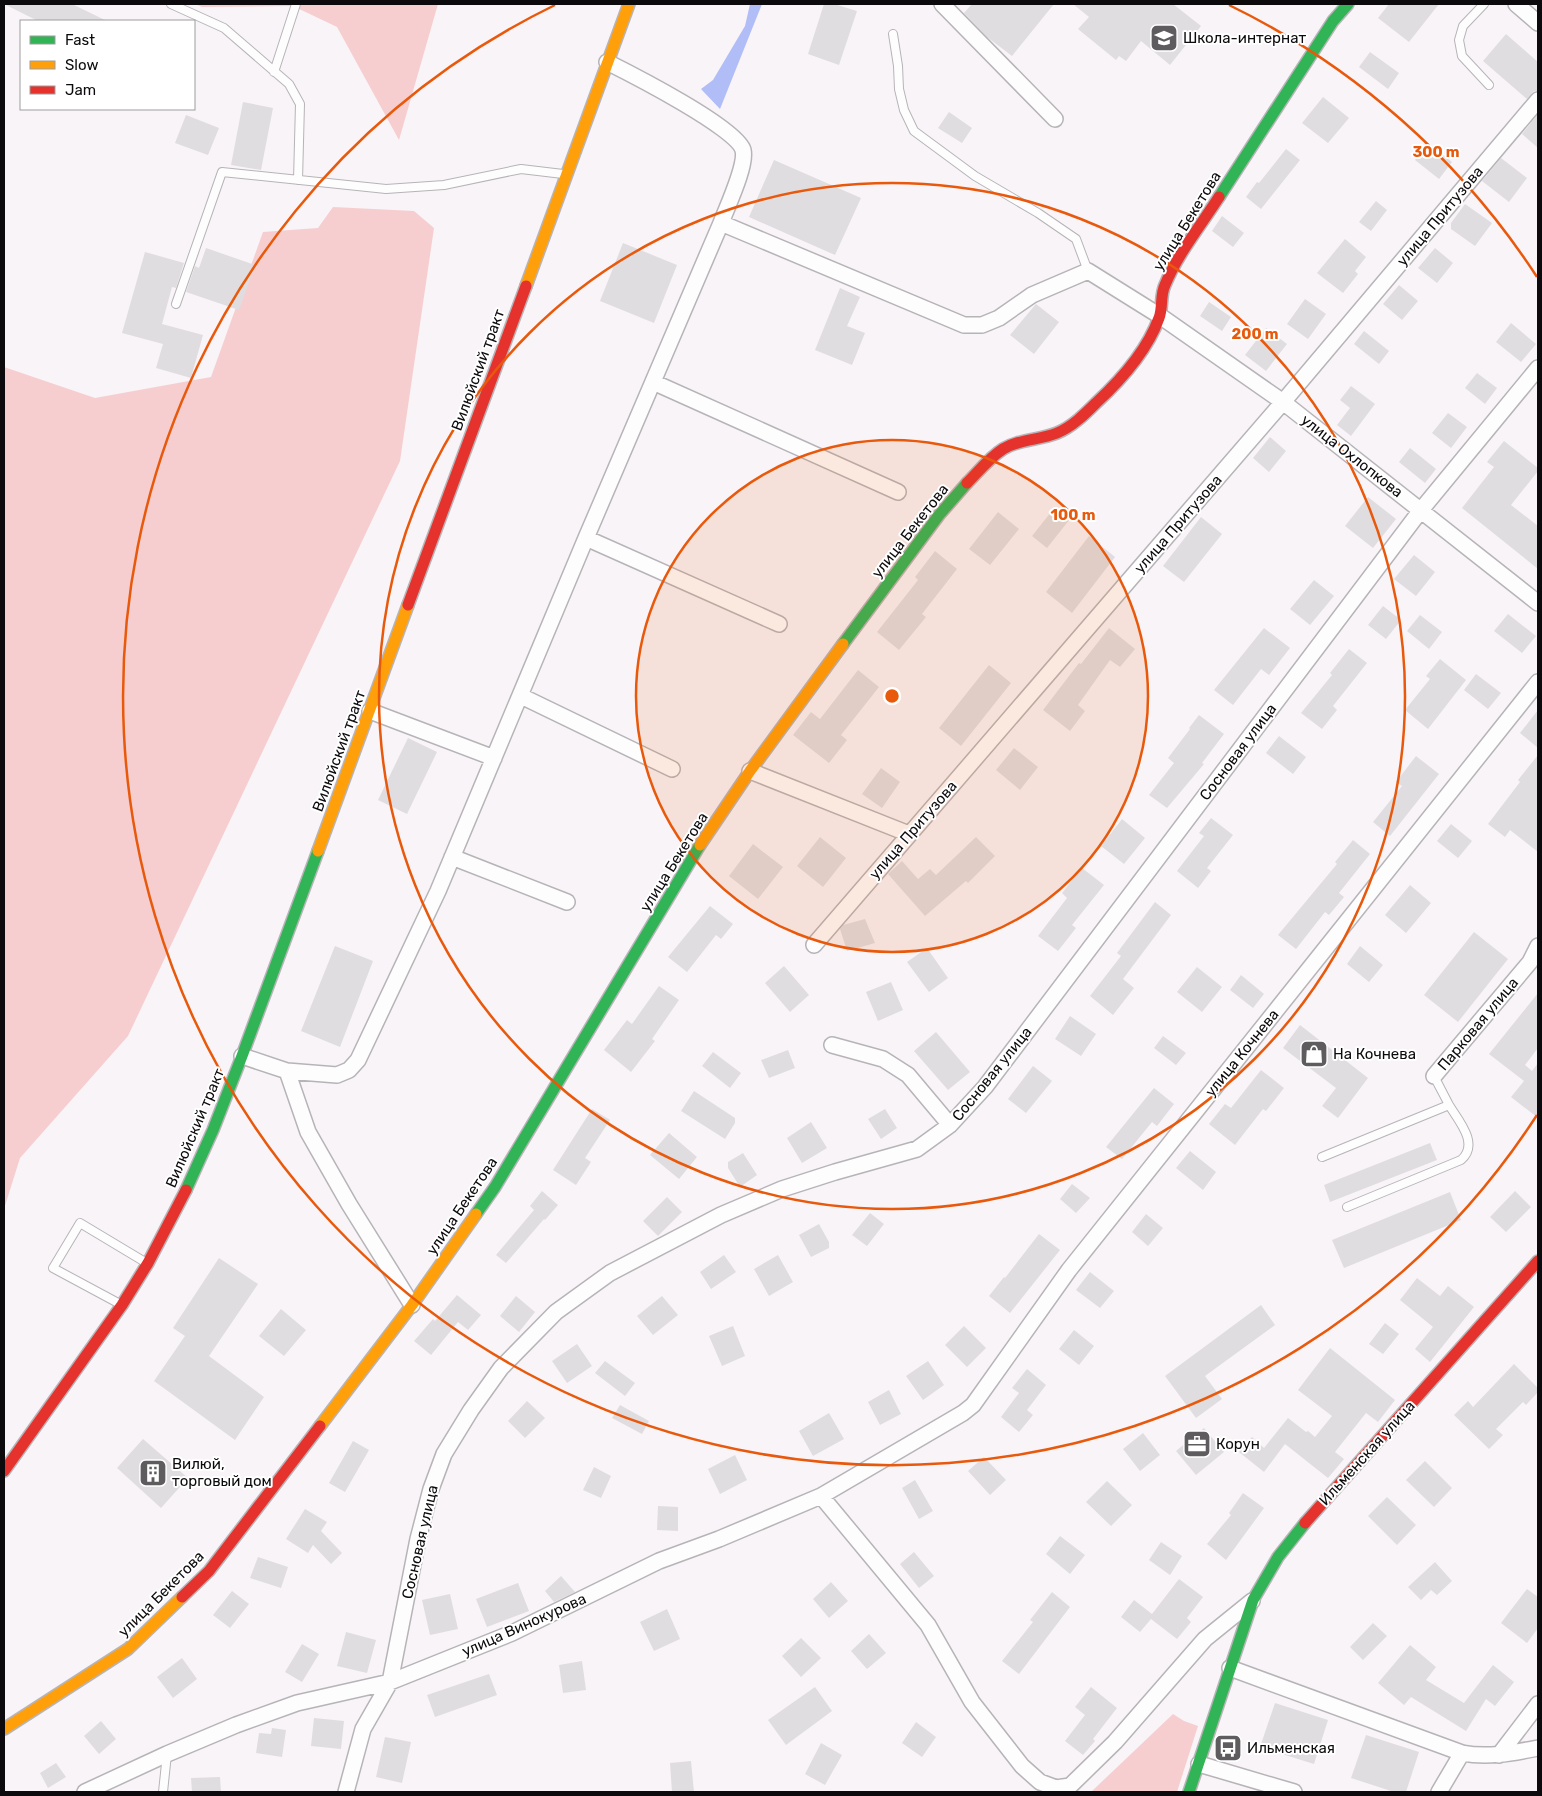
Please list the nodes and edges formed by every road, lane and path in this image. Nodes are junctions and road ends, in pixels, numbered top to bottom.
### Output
1 (171, 4) edge
2 (296, 4) edge
3 (629, 4) edge
4 (942, 4) edge
5 (1348, 4) edge
6 (1484, 4) edge
7 (1516, 4) edge
8 (1538, 22) edge
9 (892, 34) dead end
10 (607, 62) junction
11 (274, 72) junction
12 (1488, 85) dead end
13 (1538, 100) edge
14 (1055, 119) dead end
15 (565, 174) junction
16 (298, 180) junction
17 (721, 223) junction
18 (1088, 271) junction
19 (176, 304) dead end
20 (1160, 316) junction
21 (1538, 368) edge
22 (653, 382) junction
23 (1283, 402) junction
24 (898, 492) dead end
25 (1421, 510) junction
26 (586, 538) junction
27 (1538, 603) edge
28 (779, 624) dead end
29 (1538, 682) edge
30 (521, 696) junction
31 (370, 711) junction
32 (494, 758) junction
33 (672, 769) dead end
34 (750, 771) junction
35 (909, 834) junction
36 (452, 857) junction
37 (567, 902) dead end
38 (814, 945) dead end
39 (1538, 946) edge
40 (832, 1045) dead end
41 (242, 1056) junction
42 (287, 1071) junction
43 (1434, 1076) joint
44 (1449, 1105) junction
45 (950, 1125) junction
46 (1322, 1157) dead end
47 (1347, 1207) dead end
48 (1538, 1261) edge
49 (148, 1263) junction
50 (122, 1305) junction
51 (412, 1305) junction
52 (948, 1423) joint
53 (4, 1471) edge
54 (822, 1496) junction
55 (1253, 1600) junction
56 (1230, 1668) junction
57 (390, 1682) junction
58 (1538, 1704) edge
59 (4, 1729) edge
60 (1538, 1748) edge
61 (1462, 1753) junction
62 (167, 1754) junction
63 (1499, 1755) junction
64 (1199, 1764) junction
65 (85, 1792) edge
66 (163, 1792) edge
67 (346, 1792) edge
68 (1189, 1792) edge
69 (1294, 1792) edge
70 (1439, 1792) edge

1 - 11 lane
2 - 11 lane
3 - 10 main road, Вилюйский тракт
4 - 14 street
5 - 20 main road, улица Бекетова
6 - 12 lane
7 - 8 street
9 - 18 lane
10 - 15 main road, Вилюйский тракт
10 - 17 street
11 - 16 lane
13 - 23 street, улица Притузова
15 - 16 lane
15 - 31 main road, Вилюйский тракт
16 - 19 lane
17 - 18 street
17 - 22 street
18 - 20 street, улица Охлопкова
20 - 23 street, улица Охлопкова
20 - 34 main road, улица Бекетова
21 - 25 street, Сосновая улица
22 - 24 street
22 - 26 street
23 - 25 street, улица Охлопкова
23 - 35 street, улица Притузова
25 - 27 street, улица Охлопкова
25 - 45 street, Сосновая улица
26 - 28 street
26 - 30 street
29 - 52 street, улица Кочнева
30 - 32 street
30 - 33 street
31 - 32 street
31 - 41 main road, Вилюйский тракт
32 - 36 street
34 - 35 street
34 - 51 main road, улица Бекетова
35 - 38 street, улица Притузова
36 - 37 street
36 - 42 street
39 - 43 street, Парковая улица
40 - 45 street
41 - 42 street
41 - 49 main road, Вилюйский тракт
42 - 51 street
43 - 44 lane
44 - 46 lane
44 - 47 lane
45 - 57 street, Сосновая улица
48 - 55 main road, Ильменская улица
49 - 50 main road, Вилюйский тракт
49 - 50 lane
50 - 53 main road, Вилюйский тракт
51 - 59 main road, улица Бекетова
52 - 54 street, улица Винокурова
54 - 55 street
54 - 57 street, улица Винокурова
55 - 56 main road, Ильменская улица
56 - 61 street
56 - 64 main road, Ильменская улица
57 - 62 street, улица Винокурова
57 - 67 street, Сосновая улица
58 - 63 street
60 - 63 street
61 - 63 street
61 - 70 street
62 - 65 street, улица Винокурова
62 - 66 lane
64 - 68 main road, Ильменская улица
64 - 69 street

